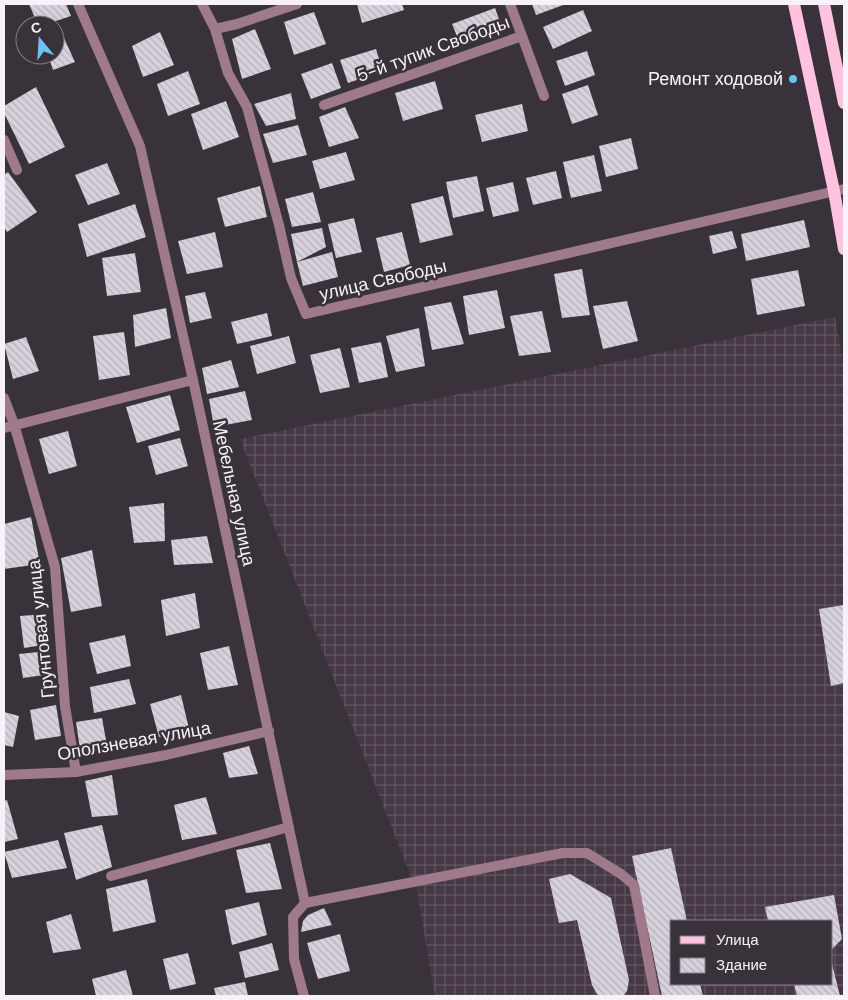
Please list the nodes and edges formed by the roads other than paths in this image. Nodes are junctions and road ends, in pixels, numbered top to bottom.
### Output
1 (78, 4) edge
2 (202, 4) edge
3 (297, 4) edge
4 (510, 4) edge
5 (794, 4) edge
6 (824, 4) edge
7 (215, 29) junction
8 (522, 36) junction
9 (544, 96) dead end
10 (844, 104) edge
11 (324, 105) dead end
12 (4, 140) edge
13 (17, 170) dead end
14 (839, 190) edge
15 (844, 248) edge
16 (193, 380) junction
17 (4, 398) edge
18 (9, 426) edge
19 (269, 731) junction
20 (76, 772) junction
21 (4, 775) edge
22 (289, 827) junction
23 (111, 876) dead end
24 (305, 903) junction
25 (304, 996) edge
26 (655, 996) edge

1 - 16 street, Мебельная улица
2 - 7 street
3 - 7 street
4 - 8 street, 5-й тупик Свободы
5 - 14 main road
6 - 10 main road
7 - 14 street, улица Свободы
8 - 9 street
8 - 11 street, 5-й тупик Свободы
12 - 13 street
14 - 15 main road
16 - 18 street
16 - 19 street, Мебельная улица
17 - 18 street, Грунтовая улица
18 - 20 street, Грунтовая улица
19 - 20 street, Оползневая улица
19 - 22 street, Мебельная улица
20 - 21 street, Оползневая улица
22 - 23 street
22 - 24 street, Мебельная улица
24 - 25 street
24 - 26 street

